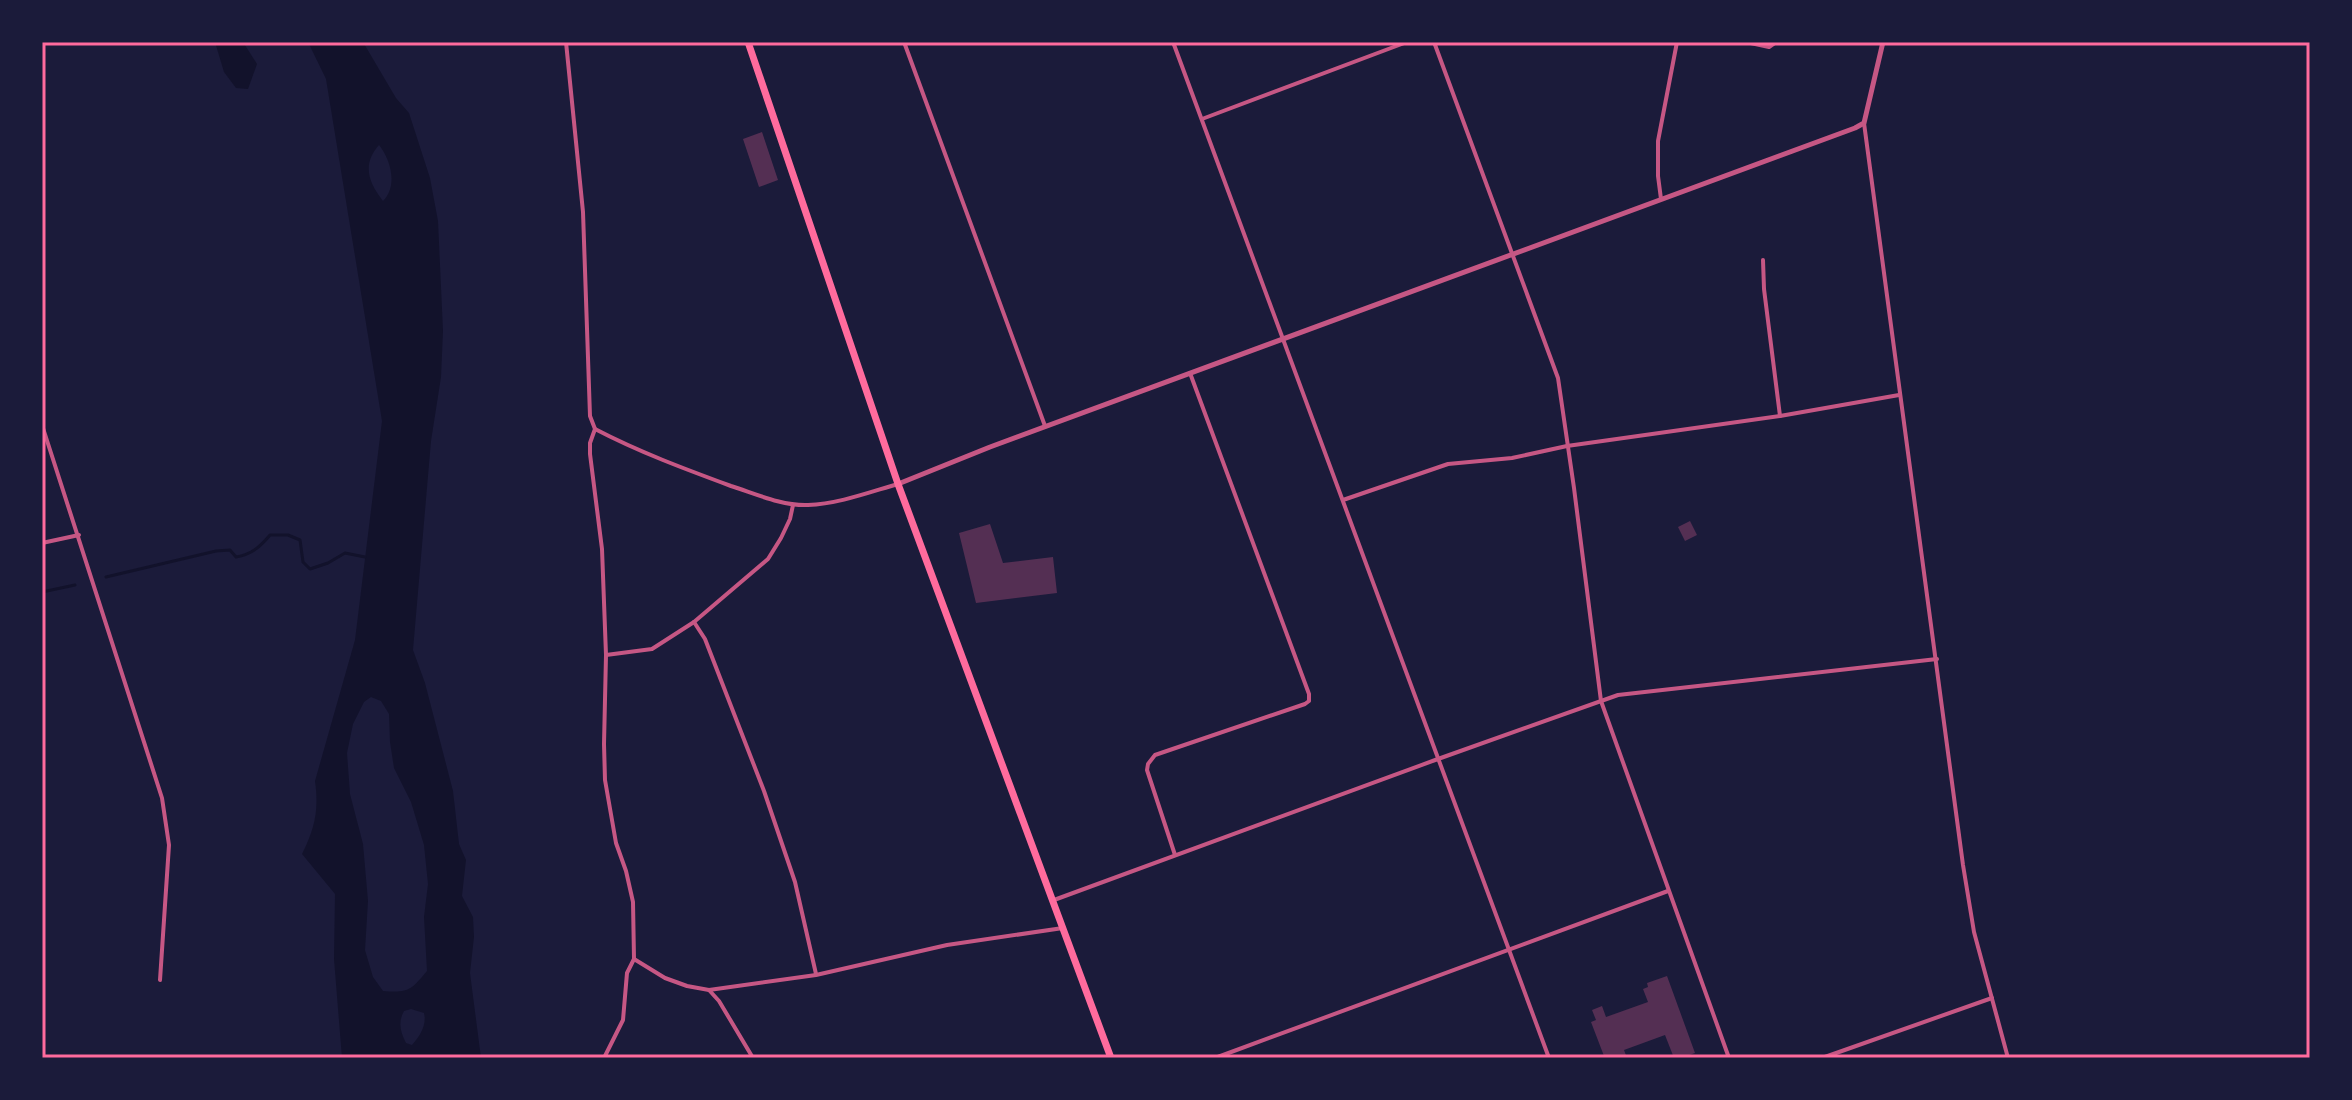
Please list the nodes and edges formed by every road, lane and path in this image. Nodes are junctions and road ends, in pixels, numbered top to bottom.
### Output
1 (566, 42) edge
2 (748, 42) edge
3 (904, 42) edge
4 (1173, 42) edge
5 (1407, 42) edge
6 (1434, 42) edge
7 (1677, 42) edge
8 (1746, 42) edge
9 (1776, 42) edge
10 (1883, 42) edge
11 (1202, 119) junction
12 (1864, 123) junction
13 (1661, 199) junction
14 (1511, 254) junction
15 (1763, 260) dead end
16 (1284, 339) junction
17 (1190, 373) junction
18 (1899, 395) junction
19 (1780, 416) junction
20 (42, 425) edge
21 (1045, 427) junction
22 (595, 429) junction
23 (1567, 446) junction
24 (898, 484) junction
25 (1343, 500) junction
26 (793, 504) junction
27 (79, 535) junction
28 (42, 543) edge
29 (694, 622) junction
30 (606, 655) junction
31 (1937, 659) junction
32 (1601, 701) junction
33 (1438, 759) junction
34 (1175, 855) junction
35 (1668, 891) junction
36 (1054, 900) junction
37 (1064, 928) junction
38 (1509, 951) junction
39 (634, 959) junction
40 (816, 975) junction
41 (160, 980) dead end
42 (709, 990) junction
43 (1992, 998) junction
44 (604, 1058) edge
45 (753, 1058) edge
46 (1111, 1058) edge
47 (1215, 1058) edge
48 (1549, 1058) edge
49 (1729, 1058) edge
50 (1822, 1058) edge
51 (2008, 1058) edge

1 - 22 street
2 - 24 main road
3 - 21 street
4 - 11 street
5 - 11 street
6 - 14 street
7 - 13 street
8 - 9 street
10 - 12 street
11 - 16 street
12 - 13 street
12 - 18 street
13 - 14 street
14 - 16 street
14 - 23 street
15 - 19 street
16 - 17 street
16 - 25 street
17 - 21 street
17 - 34 street
18 - 19 street
18 - 31 street
19 - 23 street
20 - 27 street
21 - 24 street
22 - 26 street
22 - 30 street
23 - 25 street
23 - 32 street
24 - 26 street
24 - 36 main road
25 - 33 street
26 - 29 street
27 - 28 street
27 - 41 street
29 - 30 street
29 - 40 street
30 - 39 street
31 - 32 street
31 - 43 street
32 - 33 street
32 - 35 street
33 - 34 street
33 - 38 street
34 - 36 street
35 - 38 street
35 - 49 street
36 - 37 main road
37 - 40 street
37 - 46 main road
38 - 47 street
38 - 48 street
39 - 42 street
39 - 44 street
40 - 42 street
42 - 45 street
43 - 50 street
43 - 51 street

